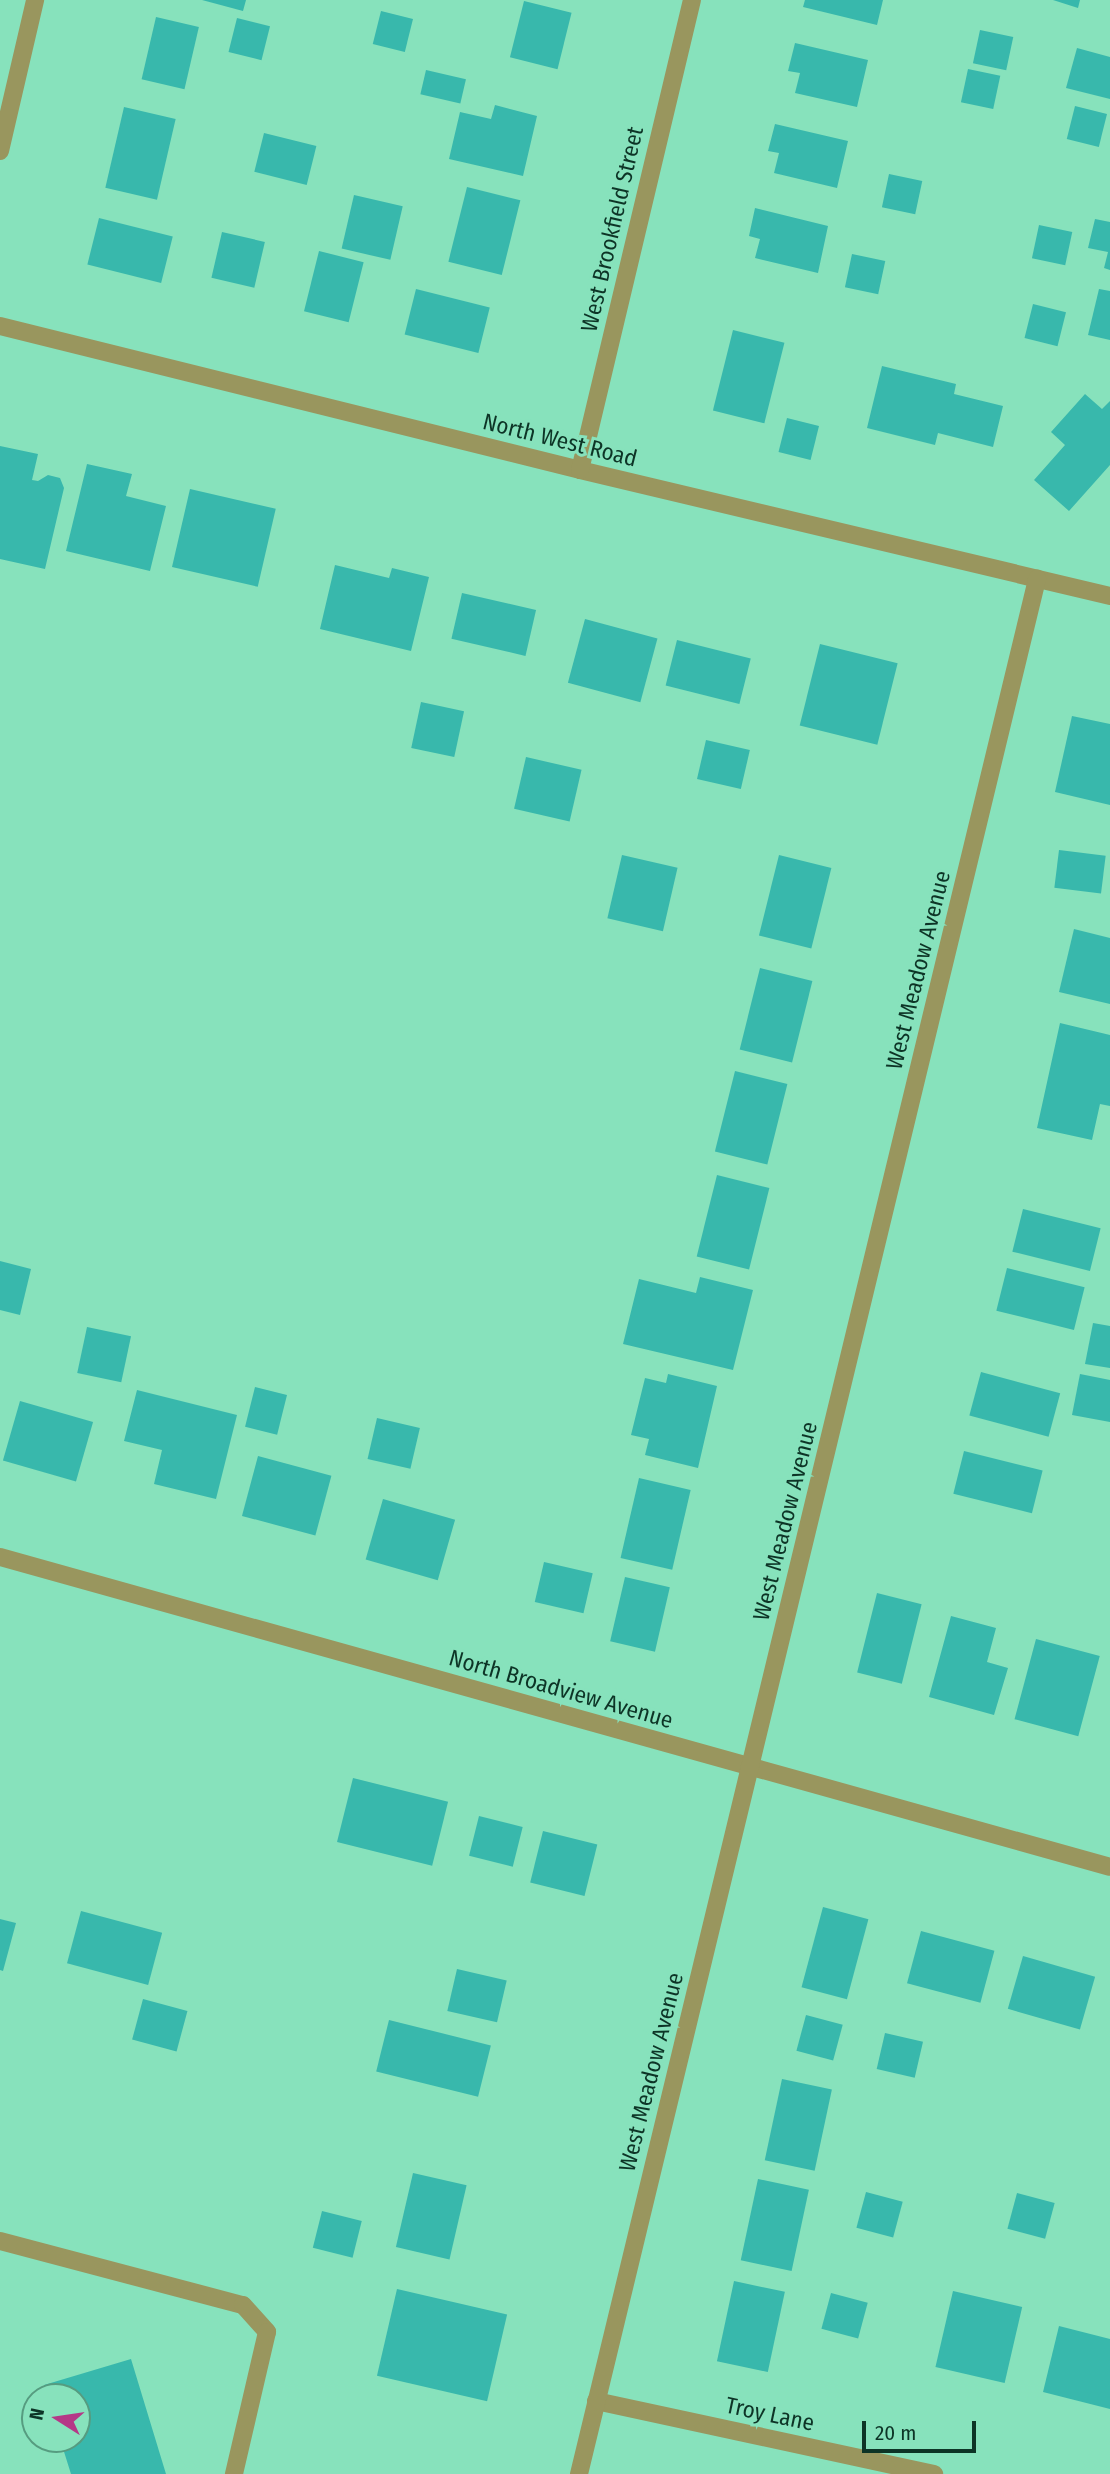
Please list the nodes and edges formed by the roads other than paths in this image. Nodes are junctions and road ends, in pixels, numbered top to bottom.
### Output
1 (35, 0) edge
2 (692, 0) edge
3 (0, 151) edge
4 (0, 326) edge
5 (580, 470) junction
6 (1037, 579) junction
7 (1110, 596) edge
8 (0, 1557) edge
9 (751, 1768) junction
10 (1110, 1867) edge
11 (0, 2241) edge
12 (596, 2401) junction
13 (234, 2474) edge
14 (579, 2474) edge
15 (934, 2474) edge

1 - 3 street
2 - 5 street, West Brookfield Street
4 - 5 street, North West Road
5 - 6 street, North West Road
6 - 7 street, North West Road
6 - 9 street, West Meadow Avenue
8 - 9 street, North Broadview Avenue
9 - 10 street, North Broadview Avenue
9 - 12 street, West Meadow Avenue
11 - 13 street
12 - 14 street, West Meadow Avenue
12 - 15 street, Troy Lane

